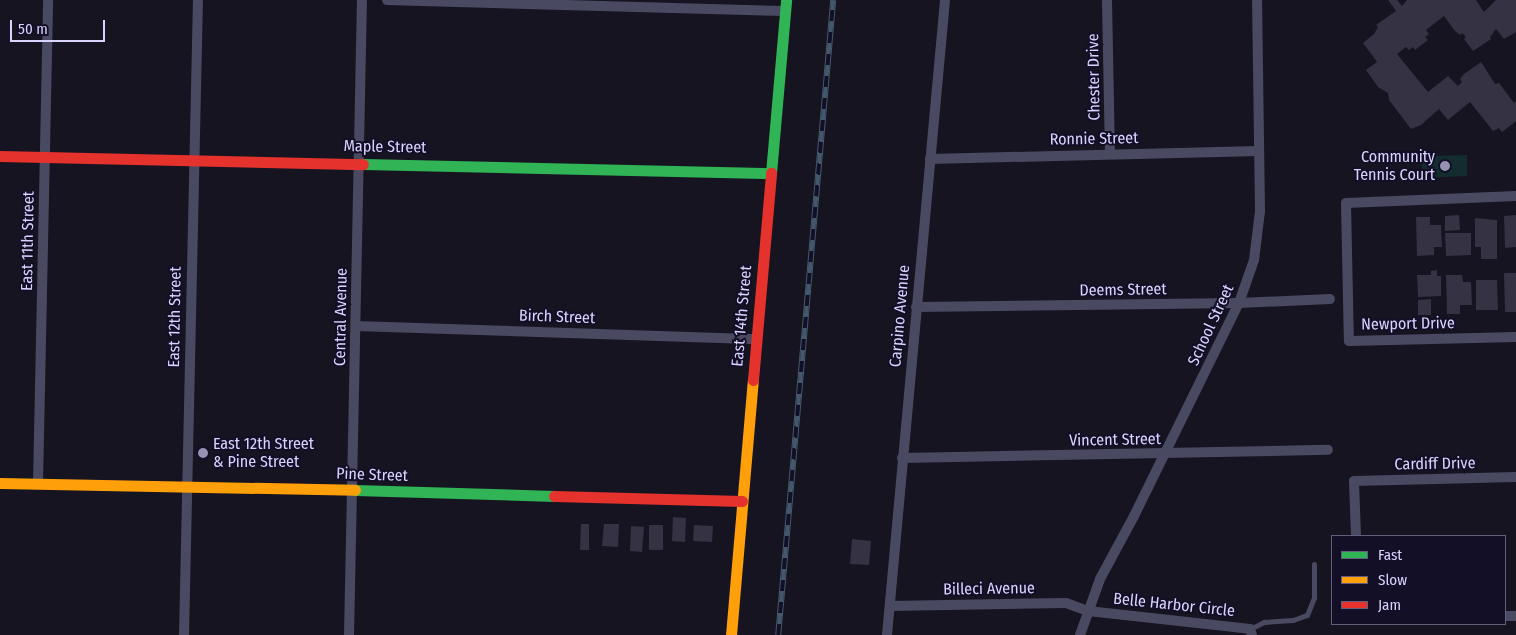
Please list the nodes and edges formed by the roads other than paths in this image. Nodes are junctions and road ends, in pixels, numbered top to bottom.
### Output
1 (48, 0) edge
2 (198, 0) edge
3 (362, 0) edge
4 (387, 0) edge
5 (945, 0) edge
6 (1107, 0) edge
7 (1257, 0) edge
8 (785, 6) edge
9 (1260, 151) junction
10 (1110, 154) junction
11 (0, 156) edge
12 (45, 156) junction
13 (930, 159) junction
14 (194, 160) junction
15 (359, 163) junction
16 (770, 173) junction
17 (1516, 196) edge
18 (1330, 298) dead end
19 (1239, 303) junction
20 (916, 308) junction
21 (356, 326) junction
22 (1516, 337) edge
23 (756, 339) junction
24 (1328, 450) dead end
25 (1165, 454) junction
26 (902, 458) junction
27 (1516, 478) edge
28 (0, 483) edge
29 (38, 483) junction
30 (186, 485) junction
31 (353, 491) junction
32 (742, 501) junction
33 (1356, 535) edge
34 (1314, 564) dead end
35 (890, 606) junction
36 (1088, 611) junction
37 (1251, 632) edge
38 (184, 635) edge
39 (349, 635) edge
40 (731, 635) edge
41 (887, 635) edge
42 (1080, 635) edge

1 - 12 street, East 11th Street
2 - 14 street, East 12th Street
3 - 15 street, Central Avenue
4 - 8 street
5 - 13 street, Carpino Avenue
6 - 10 street, Chester Drive
7 - 9 street, School Street
8 - 16 street, East 14th Street
9 - 10 street, Ronnie Street
9 - 19 street, School Street
10 - 13 street, Ronnie Street
11 - 12 street, Maple Street
12 - 14 street, Maple Street
12 - 29 street, East 11th Street
13 - 20 street, Carpino Avenue
14 - 15 street, Maple Street
14 - 30 street, East 12th Street
15 - 16 street, Maple Street
15 - 21 street, Central Avenue
16 - 23 street, East 14th Street
17 - 22 street, Newport Drive
18 - 19 street, Deems Street
19 - 20 street, Deems Street
19 - 25 street, School Street
20 - 26 street, Carpino Avenue
21 - 23 street, Birch Street
21 - 31 street, Central Avenue
23 - 32 street, East 14th Street
24 - 25 street, Vincent Street
25 - 26 street, Vincent Street
25 - 36 street, School Street
26 - 35 street, Carpino Avenue
27 - 33 street, Cardiff Drive
28 - 29 street, Pine Street
29 - 30 street, Pine Street
30 - 31 street, Pine Street
30 - 38 street, East 12th Street
31 - 32 street, Pine Street
31 - 39 street, Central Avenue
32 - 40 street, East 14th Street
34 - 37 lane
35 - 36 street, Billeci Avenue
35 - 41 street, Carpino Avenue
36 - 37 street, Belle Harbor Circle
36 - 42 street, School Street

